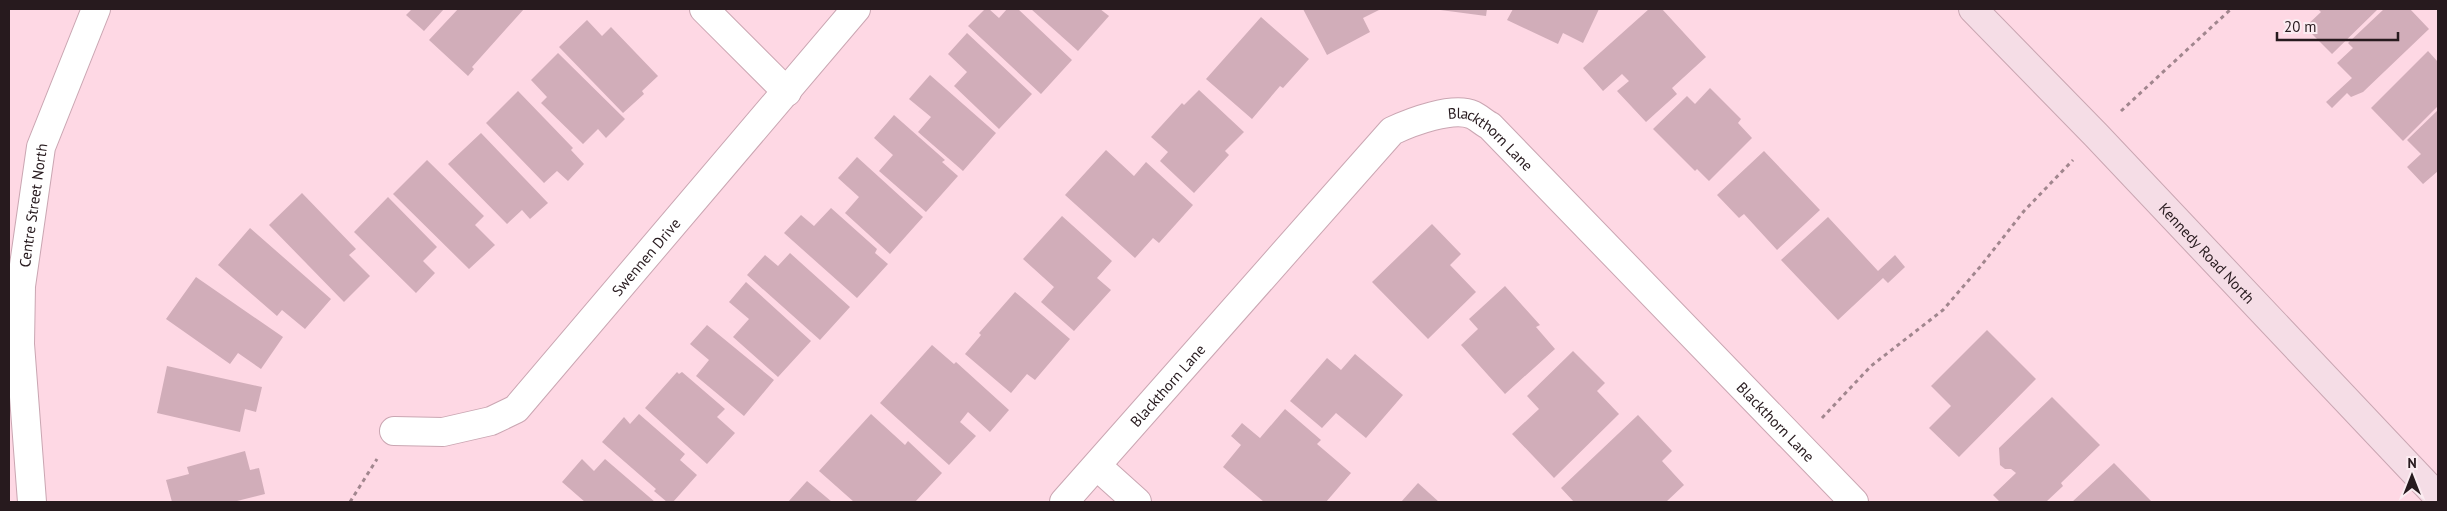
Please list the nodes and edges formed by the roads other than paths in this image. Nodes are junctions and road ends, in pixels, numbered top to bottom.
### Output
1 (96, 9) edge
2 (704, 9) edge
3 (856, 9) edge
4 (1973, 9) edge
5 (787, 92) junction
6 (15, 345) edge
7 (394, 431) road end
8 (1097, 466) junction
9 (2438, 497) edge
10 (32, 502) edge
11 (1064, 502) edge
12 (1136, 502) edge
13 (1854, 502) edge

1 - 6 street, Centre Street North
2 - 5 street
3 - 5 street, Swennen Drive
4 - 9 main road, Kennedy Road North
5 - 7 street, Swennen Drive
6 - 10 street, Centre Street North
8 - 11 street, Blackthorn Lane
8 - 12 street
8 - 13 street, Blackthorn Lane

